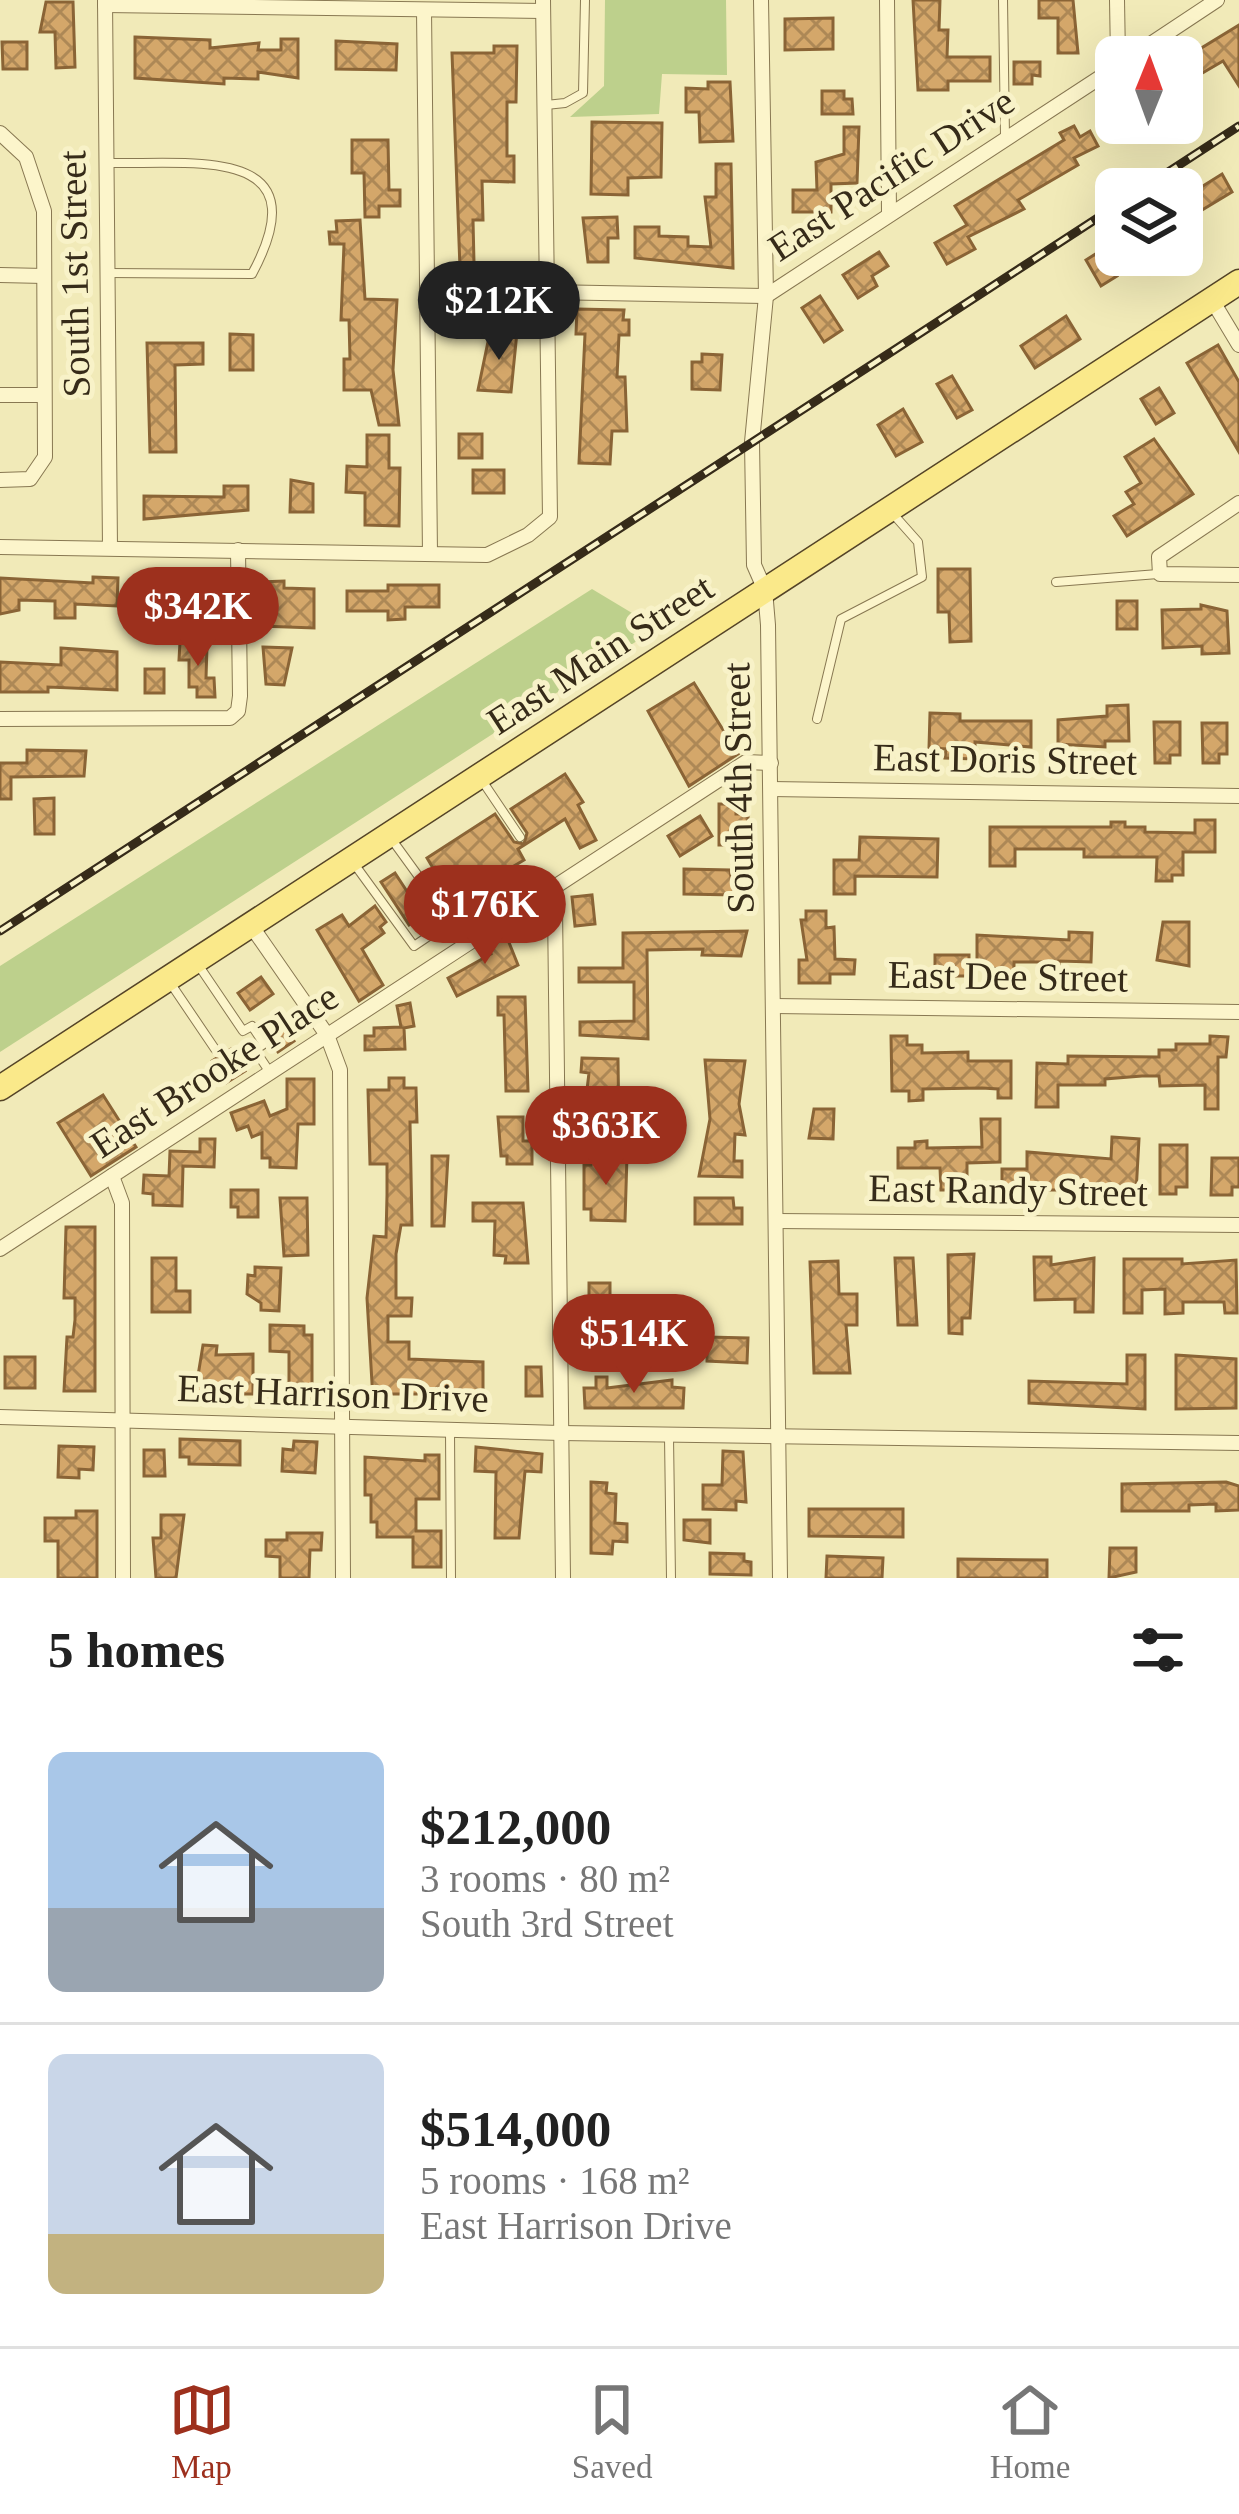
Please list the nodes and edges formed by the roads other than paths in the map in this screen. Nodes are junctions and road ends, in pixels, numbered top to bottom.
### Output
1 (585, 0) edge
2 (761, 0) edge
3 (887, 0) edge
4 (1004, 0) edge
5 (1117, 0) edge
6 (1214, 1) edge
7 (105, 2) edge
8 (543, 5) edge
9 (424, 10) junction
10 (1118, 36) edge
11 (1162, 36) edge
12 (1095, 80) edge
13 (544, 105) junction
14 (0, 133) edge
15 (1005, 138) junction
16 (106, 164) junction
17 (889, 212) junction
18 (107, 273) junction
19 (0, 275) edge
20 (44, 276) junction
21 (1239, 282) edge
22 (546, 292) junction
23 (766, 296) junction
24 (1211, 300) junction
25 (1239, 344) edge
26 (0, 395) edge
27 (44, 395) junction
28 (0, 480) edge
29 (1239, 503) edge
30 (889, 509) junction
31 (0, 547) edge
32 (110, 548) junction
33 (238, 550) junction
34 (430, 554) junction
35 (1160, 574) junction
36 (1239, 575) edge
37 (1056, 582) dead end
38 (765, 590) junction
39 (0, 719) edge
40 (817, 719) dead end
41 (771, 763) junction
42 (478, 776) junction
43 (771, 788) junction
44 (1239, 796) edge
45 (388, 834) junction
46 (520, 837) dead end
47 (350, 859) junction
48 (547, 890) junction
49 (250, 924) junction
50 (196, 960) junction
51 (167, 978) junction
52 (775, 1006) junction
53 (1239, 1012) edge
54 (326, 1035) junction
55 (214, 1049) dead end
56 (270, 1072) junction
57 (0, 1088) edge
58 (112, 1177) junction
59 (777, 1221) junction
60 (1239, 1226) edge
61 (0, 1250) edge
62 (0, 1417) edge
63 (122, 1420) junction
64 (342, 1424) junction
65 (450, 1429) junction
66 (561, 1433) junction
67 (670, 1435) junction
68 (778, 1437) junction
69 (1239, 1443) edge
70 (123, 1578) edge
71 (344, 1578) edge
72 (451, 1578) edge
73 (563, 1578) edge
74 (671, 1578) edge
75 (780, 1578) edge

1 - 13 lane
2 - 23 street, South 4th Street
3 - 17 street
4 - 15 lane
5 - 10 street
6 - 11 street
7 - 9 street
7 - 16 street, South 1st Street
8 - 9 street
8 - 13 street
9 - 34 street
12 - 15 street, East Pacific Drive
13 - 22 street
14 - 20 street
15 - 17 street, East Pacific Drive
16 - 18 street, South 1st Street
16 - 18 lane
17 - 23 street, East Pacific Drive
18 - 32 street, South 1st Street
19 - 20 street
20 - 27 street
21 - 24 main road, East Main Street
22 - 23 street, East Pacific Drive
22 - 34 street
23 - 38 street, South 4th Street
24 - 25 street
24 - 30 main road, East Main Street
26 - 27 street
27 - 28 street
29 - 35 street
30 - 38 main road, East Main Street
30 - 40 lane
31 - 32 street
32 - 33 street
33 - 34 street
33 - 39 street
35 - 36 street
35 - 37 lane
38 - 41 street, South 4th Street
38 - 42 main road, East Main Street
41 - 43 street, South 4th Street
41 - 48 street, East Brooke Place
42 - 45 main road, East Main Street
42 - 46 lane
43 - 44 street, East Doris Street
43 - 52 street, South 4th Street
45 - 47 main road, East Main Street
45 - 47 lane
47 - 49 main road, East Main Street
48 - 54 street, East Brooke Place
48 - 66 street
49 - 50 main road, East Main Street
49 - 54 street
50 - 51 main road, East Main Street
50 - 56 lane
51 - 55 lane
51 - 57 main road, East Main Street
52 - 53 street, East Dee Street
52 - 59 street, South 4th Street
54 - 56 street, East Brooke Place
54 - 64 street
56 - 58 street, East Brooke Place
58 - 61 street, East Brooke Place
58 - 63 street
59 - 60 street, East Randy Street
59 - 68 street, South 4th Street
62 - 63 street, East Harrison Drive
63 - 64 street, East Harrison Drive
63 - 70 street
64 - 65 street, East Harrison Drive
64 - 71 street
65 - 66 street, East Harrison Drive
65 - 72 lane
66 - 67 street, East Harrison Drive
66 - 73 street
67 - 68 street, East Harrison Drive
67 - 74 lane
68 - 69 street, East Harrison Drive
68 - 75 street, South 4th Street

